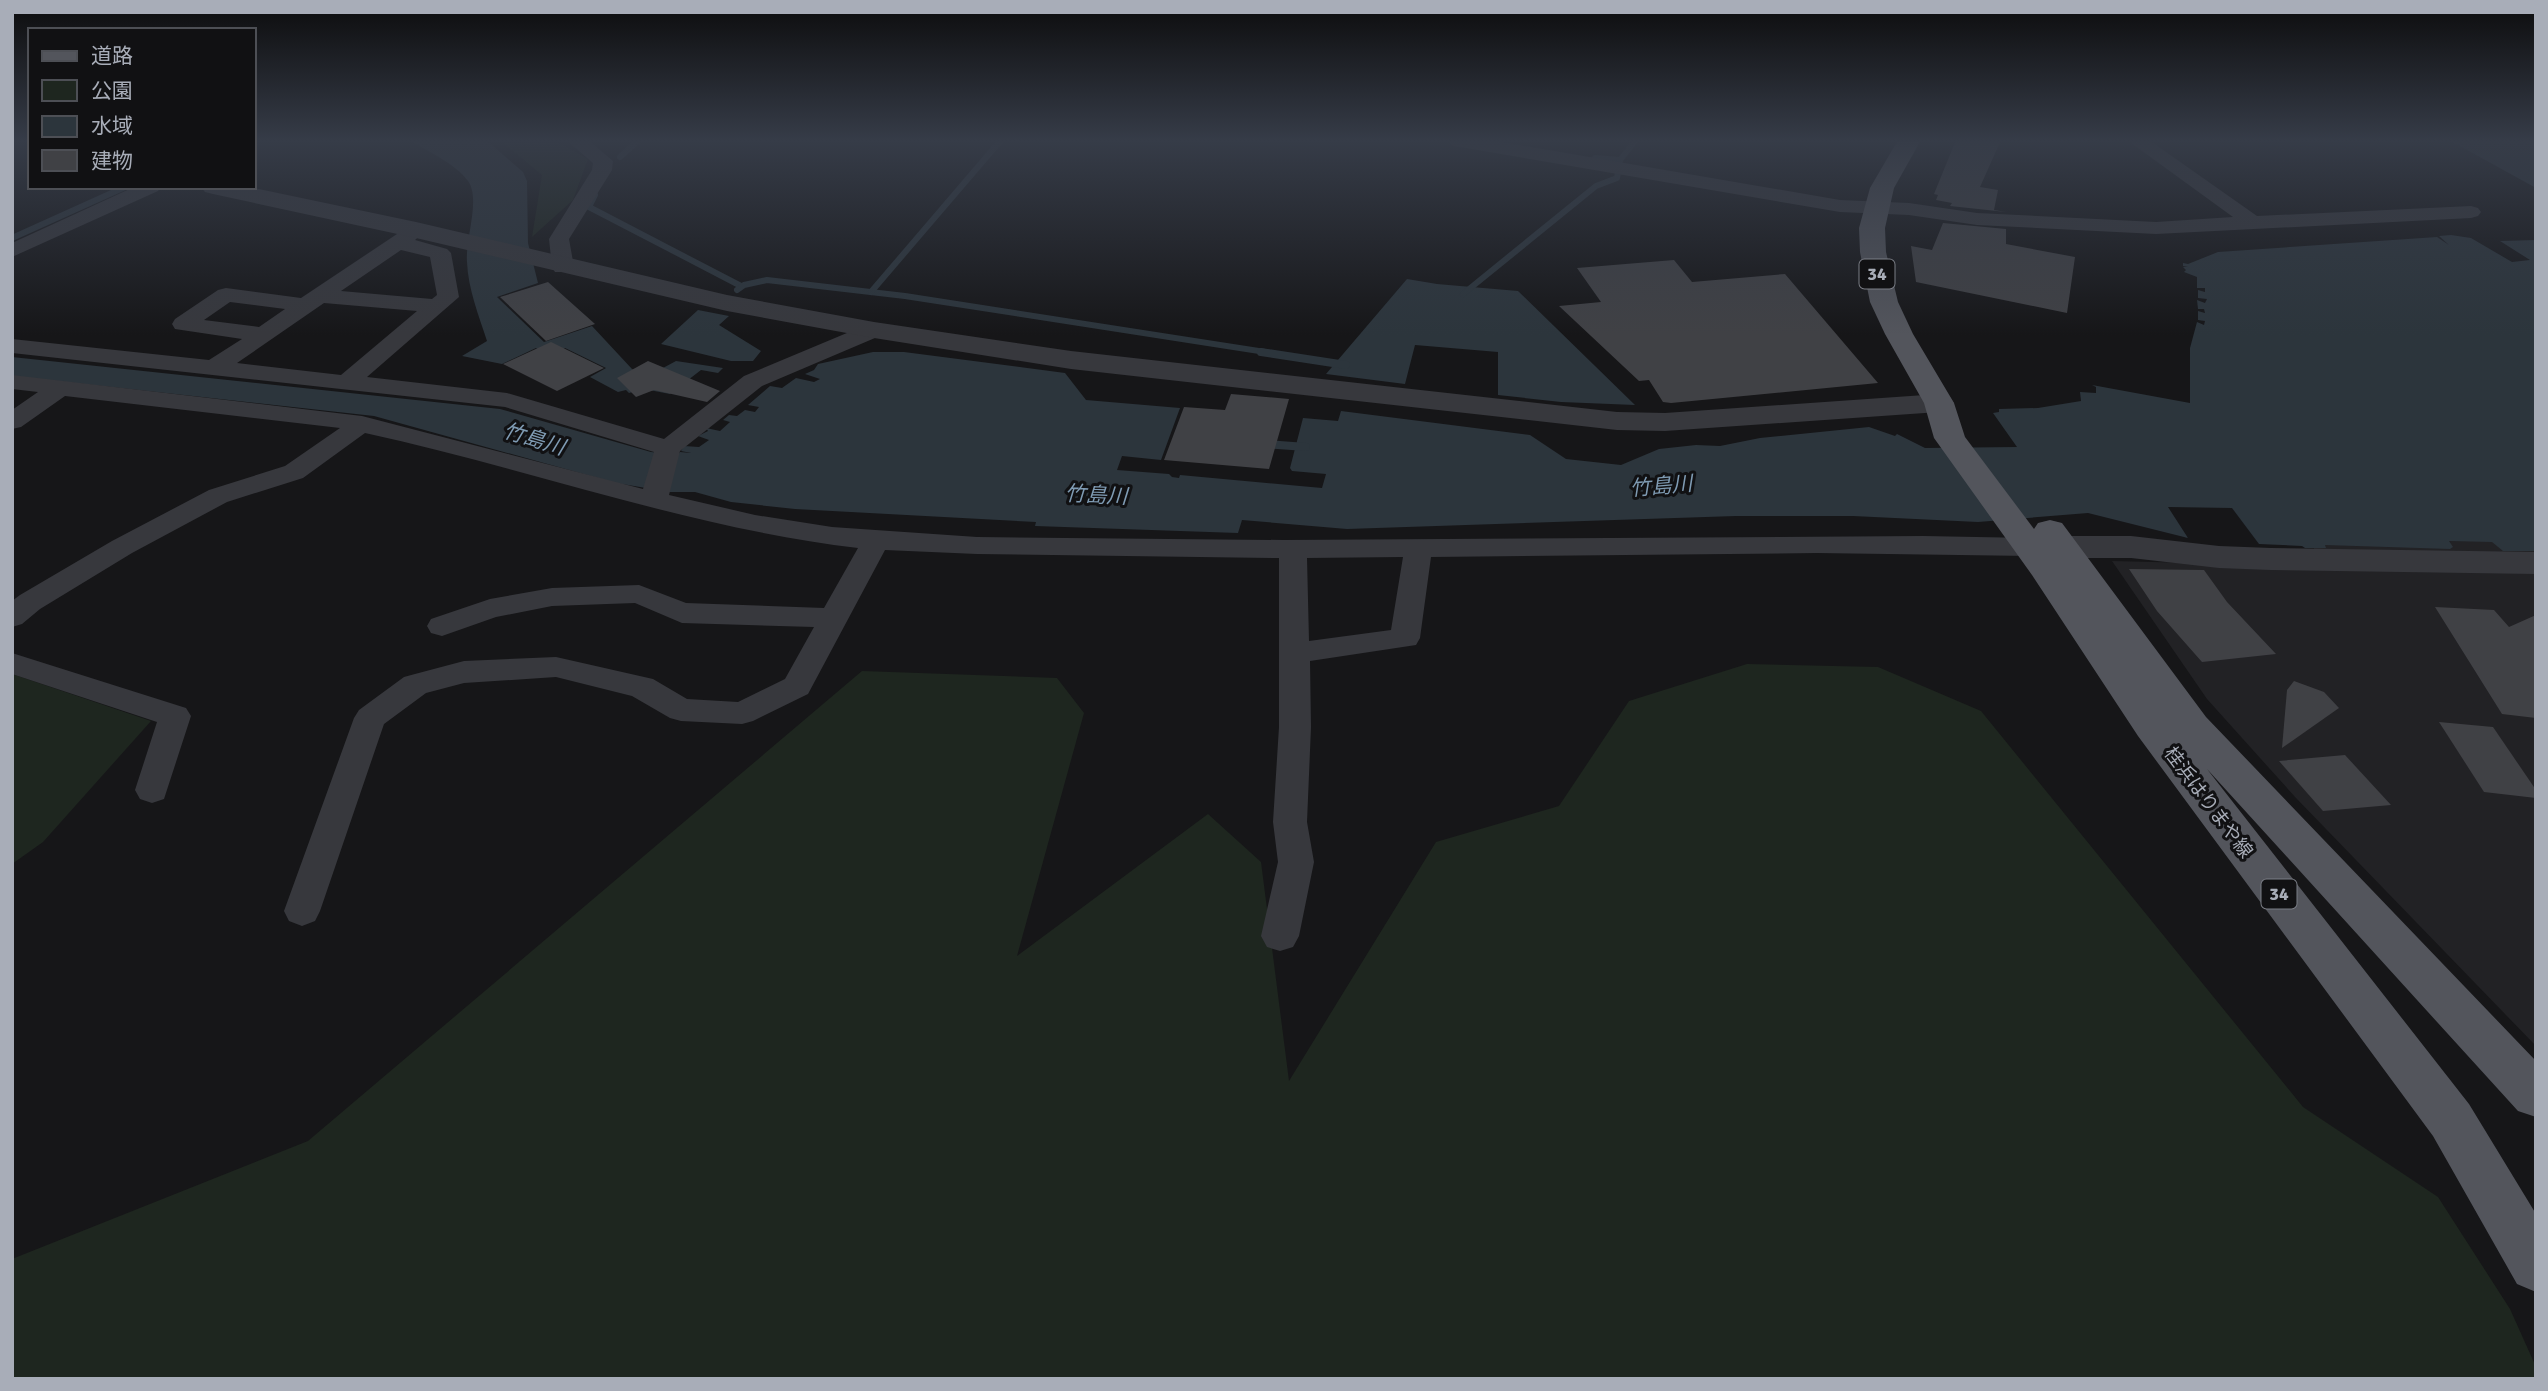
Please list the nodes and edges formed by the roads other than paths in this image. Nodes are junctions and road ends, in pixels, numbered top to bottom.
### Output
1 (112, 205) edge
2 (283, 205) edge
3 (580, 205) edge
4 (1834, 205) edge
5 (2228, 205) edge
6 (1876, 207) junction
7 (2472, 212) dead end
8 (2253, 222) junction
9 (408, 237) junction
10 (12, 251) edge
11 (557, 265) junction
12 (311, 300) junction
13 (437, 306) junction
14 (874, 330) junction
15 (260, 334) junction
16 (12, 346) edge
17 (214, 368) junction
18 (348, 381) junction
19 (12, 382) edge
20 (60, 388) junction
21 (1939, 403) junction
22 (12, 422) edge
23 (362, 424) junction
24 (666, 451) junction
25 (655, 497) junction
26 (2039, 537) junction
27 (876, 540) junction
28 (1418, 549) junction
29 (1293, 550) junction
30 (2536, 563) edge
31 (12, 617) edge
32 (834, 618) junction
33 (442, 626) dead end
34 (1294, 653) junction
35 (12, 663) edge
36 (152, 790) dead end
37 (302, 911) dead end
38 (1280, 936) dead end
39 (2536, 1095) edge
40 (2536, 1265) edge

1 - 10 street
2 - 9 street
3 - 11 street
4 - 6 street
5 - 8 street
6 - 8 street
6 - 21 main road, 桂浜はりまや線 / 34
7 - 8 street
9 - 11 street
9 - 12 street
9 - 13 street
11 - 14 street
12 - 13 street
12 - 15 street
12 - 15 street
13 - 18 street
14 - 21 street
14 - 24 street
15 - 17 street
16 - 17 street
17 - 18 street
18 - 24 street
19 - 20 street
20 - 22 street
20 - 23 street
21 - 26 main road, 桂浜はりまや線 / 34
23 - 25 street
23 - 31 street
24 - 25 street
25 - 27 street
26 - 28 street
26 - 30 street
26 - 39 main road, 桂浜はりまや線 / 34
26 - 40 main road, 桂浜はりまや線 / 34
27 - 29 street
27 - 32 street
28 - 29 street
28 - 34 street
29 - 34 street
32 - 33 street
32 - 37 street
34 - 38 street
35 - 36 street

